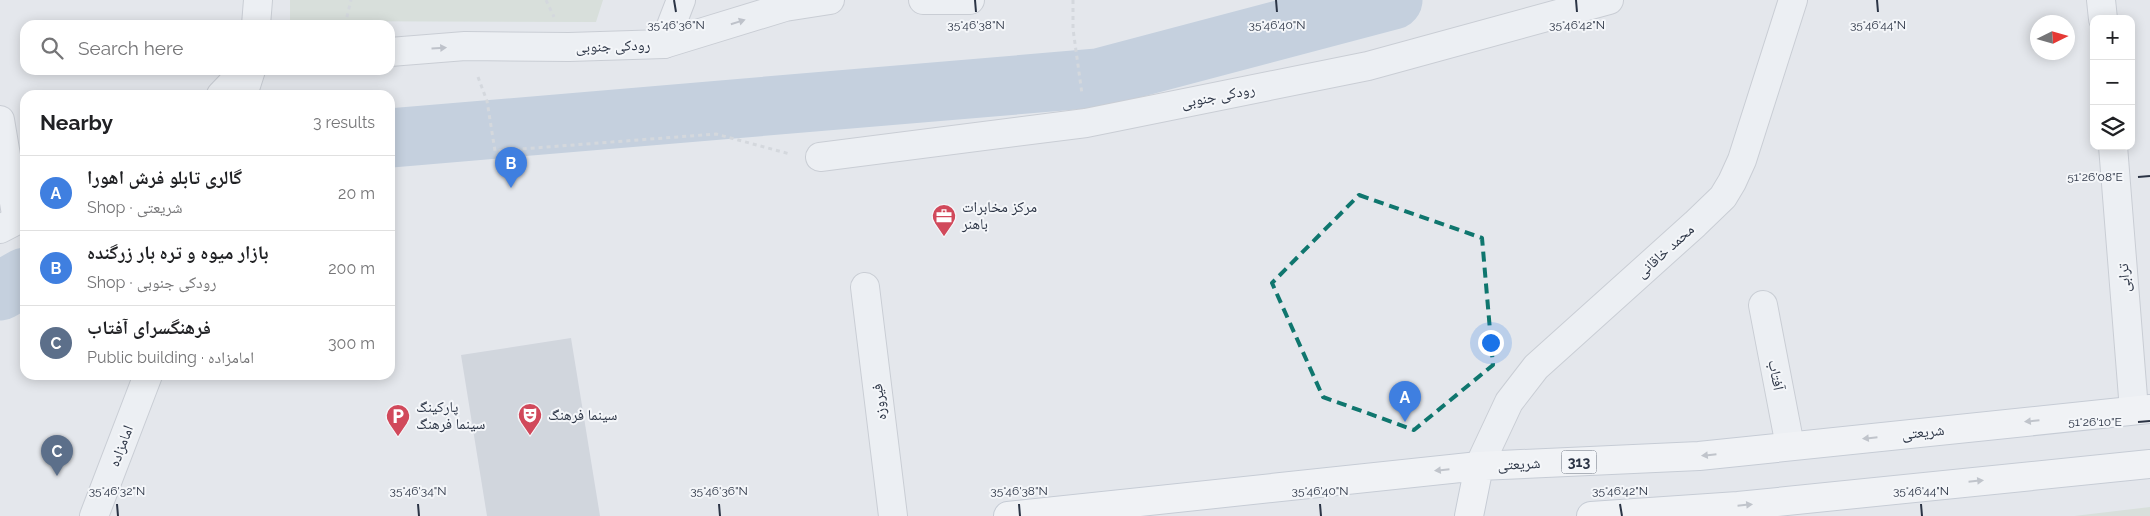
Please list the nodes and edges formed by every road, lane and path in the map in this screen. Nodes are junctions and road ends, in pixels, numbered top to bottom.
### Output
1 (258, 0) edge
2 (351, 0) edge
3 (681, 0) edge
4 (830, 0) edge
5 (923, 0) edge
6 (945, 0) edge
7 (970, 0) edge
8 (1073, 0) edge
9 (1609, 0) edge
10 (1793, 0) edge
11 (2101, 0) edge
12 (2103, 15) edge
13 (256, 20) edge
14 (346, 20) edge
15 (664, 44) junction
16 (395, 52) edge
17 (240, 75) edge
18 (249, 75) edge
19 (226, 90) edge
20 (245, 90) edge
21 (1082, 95) dead end
22 (487, 101) dead end
23 (0, 120) edge
24 (2113, 150) edge
25 (820, 157) joint
26 (14, 222) edge
27 (865, 287) dead end
28 (1762, 305) dead end
29 (146, 380) edge
30 (2142, 409) edge
31 (1790, 446) junction
32 (2150, 464) edge
33 (1479, 466) junction
34 (94, 516) edge
35 (893, 516) edge
36 (1008, 516) edge
37 (1469, 516) edge
38 (1591, 516) edge

1 - 13 street
2 - 14 path
3 - 15 street
15 -> 4 street, رودکی جنوبی
5 - 6 street
6 - 7 street
8 - 21 path
9 - 25 street, رودکی جنوبی
10 - 33 street, محمد خاقانی
11 - 12 street
16 -> 15 street, رودکی جنوبی
17 - 19 street
18 - 20 street
22 - 25 path
23 - 26 street
24 - 30 street, ترابی
27 - 35 street, فیروزه
28 - 31 street, آفتاب
29 - 34 street, امامزاده
30 -> 31 main road, شریعتی / 313
31 -> 33 main road, شریعتی / 313
38 -> 32 main road
33 -> 36 main road, شریعتی / 313
33 - 37 main road

